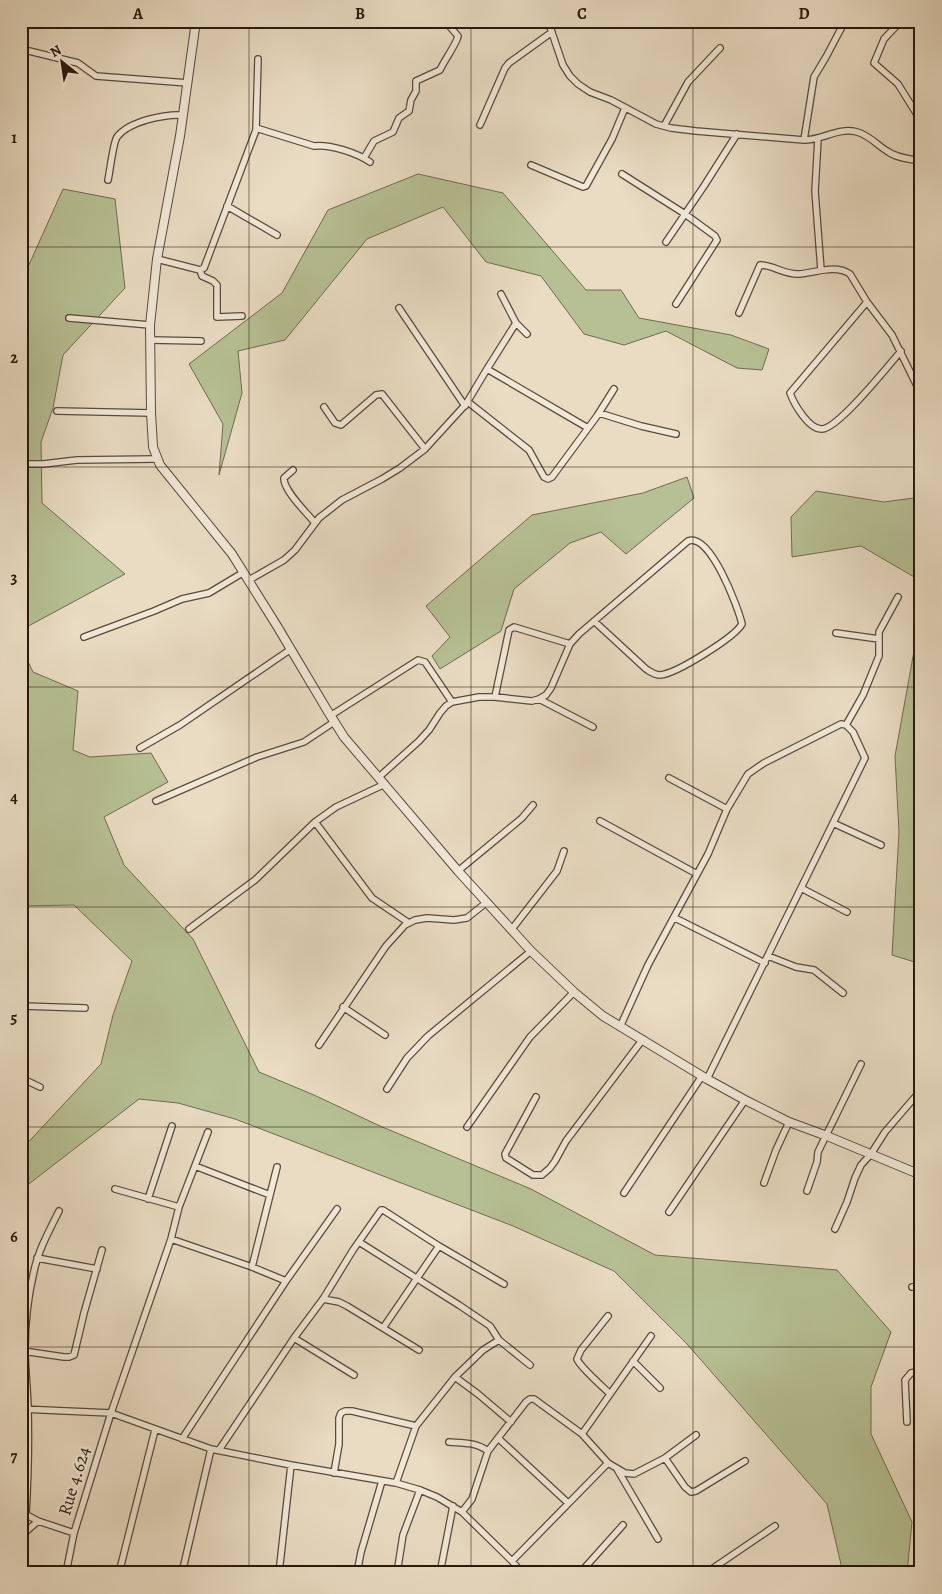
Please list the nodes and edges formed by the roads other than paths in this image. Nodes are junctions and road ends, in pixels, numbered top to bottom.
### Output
1 (196, 21) edge
2 (445, 21) edge
3 (548, 21) edge
4 (845, 21) edge
5 (901, 21) edge
6 (552, 32) junction
7 (720, 48) dead end
8 (21, 49) edge
9 (258, 59) dead end
10 (188, 83) junction
11 (625, 108) junction
12 (183, 115) junction
13 (920, 117) edge
14 (480, 125) dead end
15 (664, 126) junction
16 (256, 128) junction
17 (736, 134) junction
18 (818, 138) junction
19 (804, 140) junction
20 (364, 158) junction
21 (921, 161) edge
22 (370, 162) dead end
23 (531, 165) dead end
24 (622, 174) dead end
25 (108, 180) dead end
26 (227, 206) junction
27 (685, 214) junction
28 (277, 235) dead end
29 (666, 242) dead end
30 (157, 259) junction
31 (200, 270) junction
32 (821, 270) junction
33 (501, 294) dead end
34 (867, 302) junction
35 (676, 304) dead end
36 (400, 308) dead end
37 (739, 313) dead end
38 (242, 316) dead end
39 (69, 318) dead end
40 (516, 323) junction
41 (150, 325) junction
42 (527, 334) dead end
43 (150, 340) junction
44 (201, 341) dead end
45 (901, 351) junction
46 (487, 369) junction
47 (614, 389) dead end
48 (921, 394) edge
49 (466, 404) junction
50 (324, 407) dead end
51 (57, 411) dead end
52 (151, 413) junction
53 (599, 413) junction
54 (588, 428) junction
55 (676, 434) dead end
56 (425, 449) junction
57 (156, 458) junction
58 (21, 464) edge
59 (293, 470) dead end
60 (315, 522) junction
61 (244, 572) junction
62 (249, 580) junction
63 (898, 597) dead end
64 (594, 621) junction
65 (836, 633) dead end
66 (84, 637) dead end
67 (879, 639) junction
68 (570, 644) junction
69 (291, 649) junction
70 (495, 697) junction
71 (539, 699) junction
72 (452, 702) junction
73 (332, 719) junction
74 (846, 724) junction
75 (593, 727) dead end
76 (140, 748) dead end
77 (379, 777) junction
78 (669, 778) dead end
79 (385, 784) junction
80 (156, 801) dead end
81 (533, 805) dead end
82 (727, 809) junction
83 (600, 821) dead end
84 (315, 822) junction
85 (833, 823) junction
86 (881, 845) dead end
87 (564, 851) dead end
88 (458, 871) junction
89 (697, 874) junction
90 (801, 888) junction
91 (487, 902) junction
92 (847, 912) dead end
93 (675, 918) junction
94 (409, 923) junction
95 (189, 929) dead end
96 (512, 929) junction
97 (531, 951) junction
98 (767, 959) junction
99 (574, 992) junction
100 (843, 993) dead end
101 (21, 1006) edge
102 (344, 1007) junction
103 (85, 1008) dead end
104 (620, 1026) junction
105 (385, 1035) dead end
106 (643, 1039) junction
107 (319, 1045) dead end
108 (862, 1064) dead end
109 (21, 1078) edge
110 (705, 1078) junction
111 (40, 1087) dead end
112 (387, 1089) dead end
113 (921, 1090) edge
114 (536, 1097) dead end
115 (745, 1100) junction
116 (790, 1122) junction
117 (172, 1126) dead end
118 (467, 1127) dead end
119 (208, 1132) dead end
120 (827, 1136) junction
121 (871, 1154) junction
122 (195, 1166) junction
123 (277, 1167) dead end
124 (920, 1172) edge
125 (764, 1183) dead end
126 (114, 1189) dead end
127 (807, 1191) dead end
128 (624, 1193) dead end
129 (270, 1195) junction
130 (148, 1199) junction
131 (179, 1207) junction
132 (337, 1209) dead end
133 (59, 1212) dead end
134 (668, 1212) dead end
135 (835, 1229) dead end
136 (171, 1239) junction
137 (359, 1242) junction
138 (439, 1246) junction
139 (102, 1250) dead end
140 (38, 1258) junction
141 (252, 1267) junction
142 (98, 1269) junction
143 (416, 1278) junction
144 (286, 1281) junction
145 (504, 1284) dead end
146 (921, 1286) edge
147 (912, 1287) dead end
148 (322, 1299) junction
149 (608, 1316) dead end
150 (383, 1328) junction
151 (651, 1336) dead end
152 (294, 1338) junction
153 (499, 1340) junction
154 (419, 1350) dead end
155 (23, 1351) edge
156 (633, 1361) junction
157 (530, 1365) dead end
158 (921, 1371) edge
159 (354, 1376) dead end
160 (455, 1377) junction
161 (660, 1388) dead end
162 (610, 1393) junction
163 (21, 1409) edge
164 (28, 1409) junction
165 (111, 1413) junction
166 (510, 1422) junction
167 (907, 1422) dead end
168 (416, 1426) junction
169 (155, 1430) junction
170 (582, 1434) junction
171 (696, 1435) dead end
172 (498, 1438) junction
173 (182, 1439) junction
174 (449, 1442) dead end
175 (211, 1449) junction
176 (219, 1450) junction
177 (488, 1451) junction
178 (665, 1458) junction
179 (745, 1461) dead end
180 (608, 1463) junction
181 (291, 1465) junction
182 (617, 1469) junction
183 (334, 1473) junction
184 (382, 1481) junction
185 (396, 1483) junction
186 (420, 1490) junction
187 (568, 1503) junction
188 (453, 1506) junction
189 (462, 1512) junction
190 (24, 1513) edge
191 (38, 1521) junction
192 (623, 1524) dead end
193 (776, 1526) dead end
194 (74, 1533) junction
195 (21, 1536) edge
196 (658, 1539) dead end
197 (512, 1561) junction
198 (66, 1573) edge
199 (120, 1573) edge
200 (182, 1573) edge
201 (280, 1573) edge
202 (357, 1573) edge
203 (397, 1573) edge
204 (440, 1573) edge
205 (522, 1573) edge
206 (580, 1573) edge
207 (706, 1573) edge

1 - 10 street
2 - 20 street
3 - 6 street
4 - 19 street
5 - 13 street
6 - 11 street
6 - 14 street
7 - 15 street
8 - 10 street
9 - 16 street
10 - 12 street
11 - 15 street
11 - 23 street
12 - 25 street
12 - 30 street
15 - 17 street
16 - 20 street
16 - 26 street
17 - 19 street
17 - 27 street
18 - 19 street
18 - 21 street
18 - 32 street
20 - 22 street
24 - 27 street
26 - 28 street
26 - 31 street
27 - 29 street
27 - 35 street
30 - 31 street
30 - 41 street
31 - 38 street
32 - 34 street
32 - 37 street
33 - 40 street
34 - 45 street
34 - 45 street
36 - 49 street
39 - 41 street
40 - 42 street
40 - 46 street
41 - 43 street
43 - 44 street
43 - 52 street
45 - 48 street
46 - 49 street
46 - 54 street
47 - 53 street
49 - 54 street
49 - 56 street
50 - 56 street
51 - 52 street
52 - 57 street
53 - 54 street
53 - 55 street
56 - 60 street
57 - 58 street
57 - 61 street
59 - 60 street
60 - 62 street
61 - 62 street
61 - 66 street
62 - 69 street
63 - 67 street
64 - 64 street
64 - 68 street
65 - 67 street
67 - 74 street
68 - 70 street
68 - 71 street
69 - 73 street
69 - 76 street
70 - 71 street
70 - 72 street
71 - 75 street
72 - 73 street
72 - 77 street
73 - 77 street
73 - 80 street
74 - 82 street
74 - 85 street
77 - 79 street
78 - 82 street
79 - 84 street
79 - 88 street
81 - 88 street
82 - 89 street
83 - 89 street
84 - 94 street
84 - 95 street
85 - 86 street
85 - 90 street
87 - 96 street
88 - 91 street
89 - 93 street
90 - 92 street
90 - 98 street
91 - 94 street
91 - 96 street
93 - 98 street
93 - 104 street
94 - 102 street
96 - 97 street
97 - 99 street
97 - 112 street
98 - 100 street
98 - 110 street
99 - 104 street
99 - 118 street
101 - 103 street
102 - 105 street
102 - 107 street
104 - 106 street
106 - 110 street
106 - 114 street
108 - 120 street
109 - 111 street
110 - 115 street
110 - 128 street
113 - 121 street
115 - 116 street
115 - 134 street
116 - 120 street
116 - 125 street
117 - 130 street
119 - 122 street, Rue 4.624
120 - 121 street
120 - 127 street
121 - 124 street
121 - 135 street
122 - 129 street
122 - 131 street, Rue 4.624
123 - 129 street
126 - 130 street
129 - 141 street
130 - 131 street
131 - 136 street, Rue 4.624
132 - 144 street
133 - 140 street
136 - 141 street
136 - 165 street, Rue 4.624
137 - 138 street
137 - 143 street
137 - 148 street
138 - 143 street
138 - 145 street
139 - 142 street
140 - 142 street
140 - 155 street
141 - 144 street
142 - 155 street
143 - 150 street
143 - 153 street
144 - 173 street
146 - 147 street
148 - 150 street
148 - 152 street
149 - 162 street
150 - 154 street
151 - 156 street
152 - 159 street
152 - 176 street
153 - 157 street
153 - 160 street
155 - 164 street
156 - 161 street
156 - 162 street
158 - 167 street
160 - 166 street
160 - 168 street
162 - 170 street
163 - 164 street
164 - 165 street
164 - 190 street
165 - 169 street
165 - 194 street, Rue 4.624
166 - 170 street
166 - 172 street
168 - 183 street
168 - 185 street
169 - 173 street
169 - 199 street
170 - 180 street
171 - 178 street
172 - 177 street
172 - 187 street
173 - 175 street
174 - 177 street
175 - 176 street
175 - 200 street
176 - 181 street
177 - 189 street
178 - 179 street
178 - 182 street
180 - 182 street
180 - 187 street
181 - 183 street
181 - 201 street
182 - 196 street
183 - 184 street
184 - 185 street
184 - 202 street
185 - 186 street
186 - 188 street
186 - 203 street
187 - 197 street
188 - 189 street
188 - 204 street
189 - 197 street
190 - 191 street, Rue 4.624
191 - 194 street, Rue 4.624
191 - 195 street
192 - 206 street
193 - 207 street
194 - 198 street
197 - 205 street

